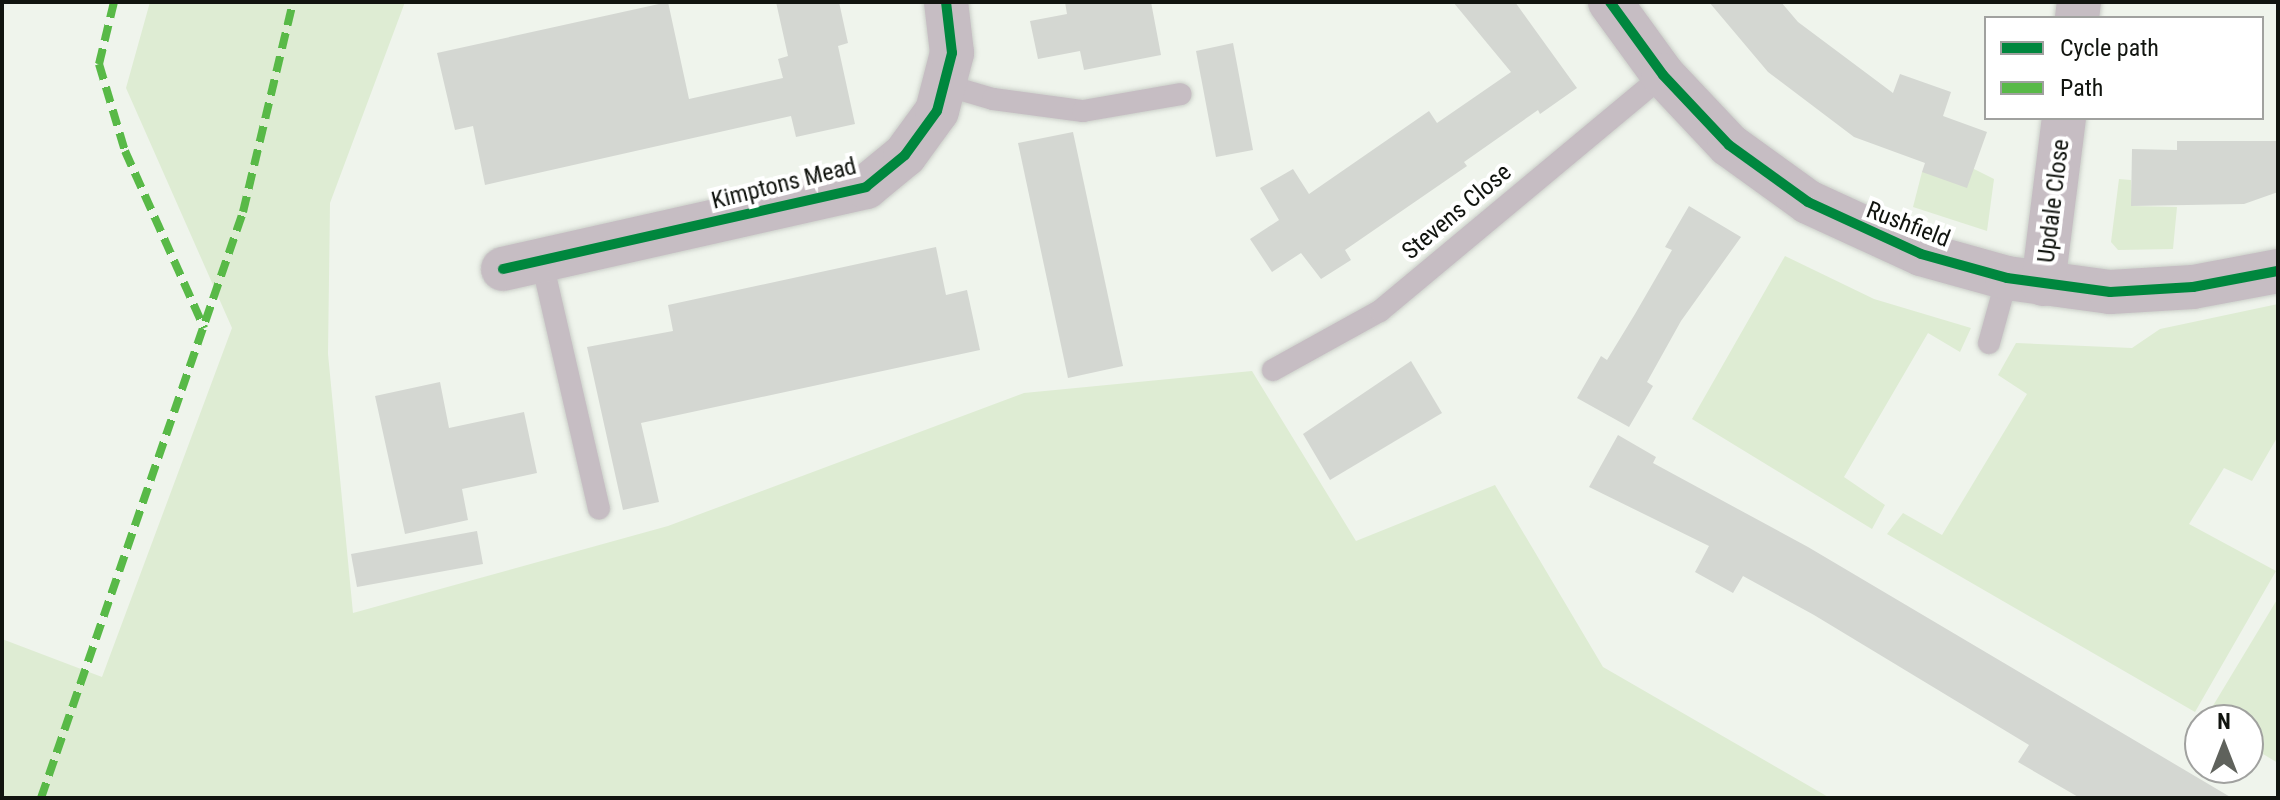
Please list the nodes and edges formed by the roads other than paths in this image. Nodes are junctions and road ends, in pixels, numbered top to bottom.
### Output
1 (946, 2) edge
2 (1610, 2) edge
3 (1663, 75) junction
4 (945, 85) junction
5 (1181, 94) dead end
6 (2064, 120) edge
7 (522, 266) joint
8 (2278, 271) edge
9 (2025, 281) junction
10 (1989, 343) dead end
11 (1273, 370) dead end
12 (599, 509) dead end

1 - 4 street, Kimptons Mead
2 - 3 street, Rushfield
3 - 9 street, Rushfield
3 - 11 lane, Stevens Close
4 - 5 lane
4 - 7 street, Kimptons Mead
6 - 9 street, Updale Close
7 - 12 lane
8 - 9 street, Rushfield
9 - 10 lane

